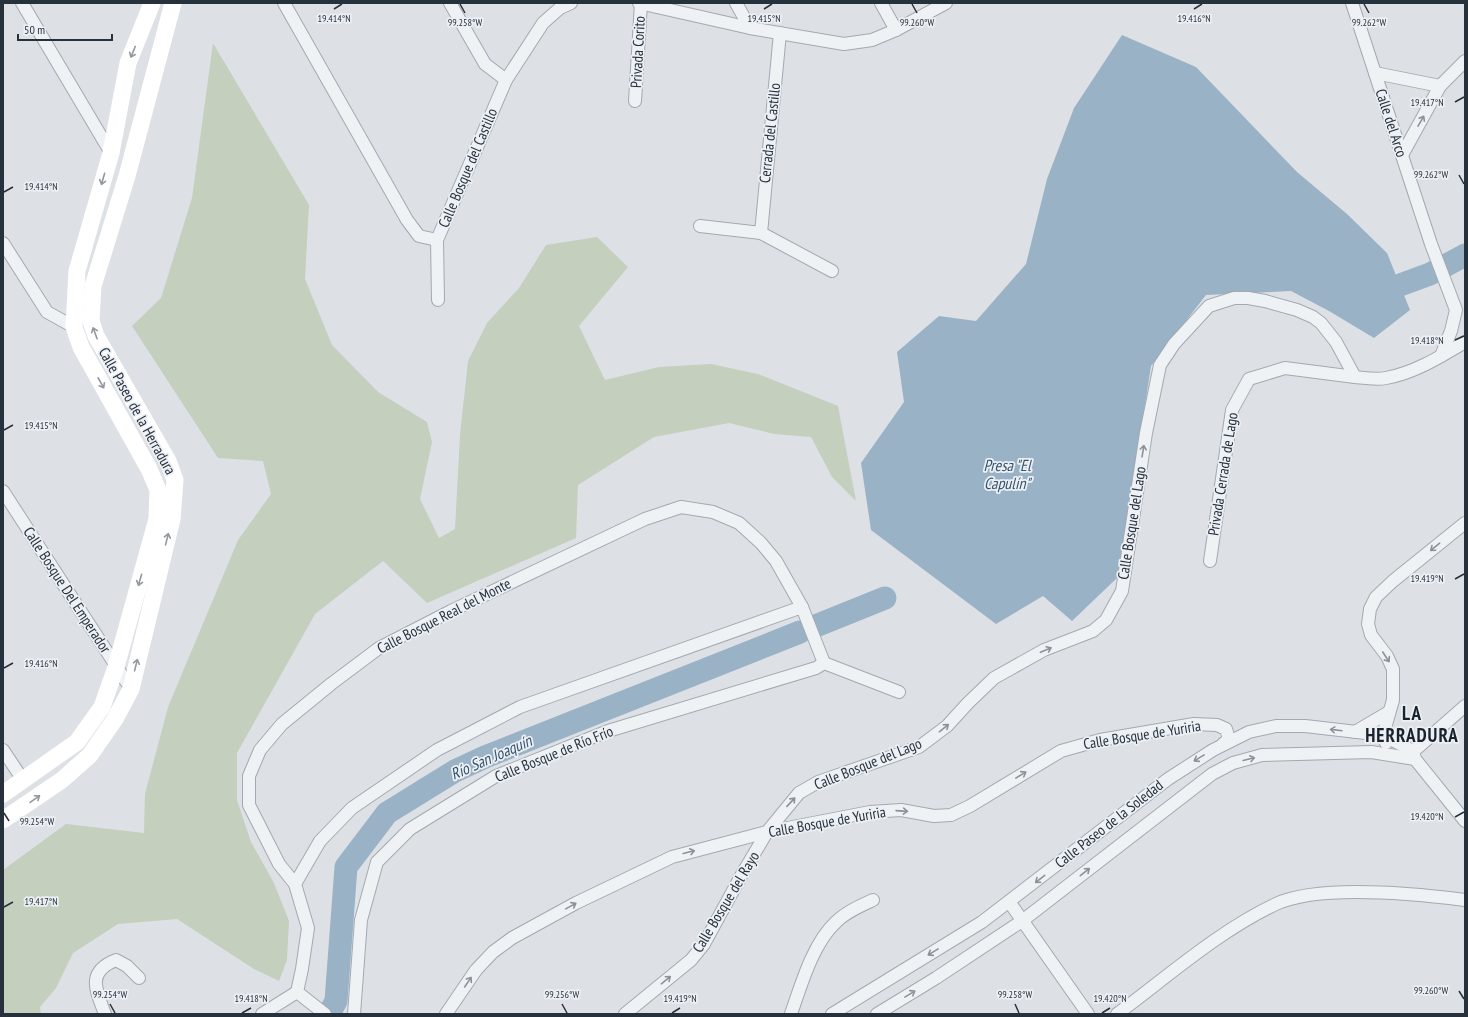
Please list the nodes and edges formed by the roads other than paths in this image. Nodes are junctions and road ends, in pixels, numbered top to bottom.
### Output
1 (22, 3) edge
2 (152, 3) edge
3 (173, 3) edge
4 (284, 3) edge
5 (450, 3) edge
6 (571, 3) edge
7 (640, 3) edge
8 (736, 3) edge
9 (880, 3) edge
10 (946, 3) edge
11 (1352, 3) edge
12 (750, 28) junction
13 (896, 30) junction
14 (780, 33) junction
15 (1465, 61) edge
16 (1375, 73) junction
17 (506, 80) junction
18 (1440, 86) junction
19 (635, 101) dead end
20 (110, 153) junction
21 (1402, 155) junction
22 (700, 226) dead end
23 (761, 233) junction
24 (437, 240) junction
25 (3, 243) edge
26 (832, 271) dead end
27 (438, 300) dead end
28 (1460, 312) edge
29 (74, 327) junction
30 (1465, 342) edge
31 (1441, 356) junction
32 (1355, 377) junction
33 (3, 491) edge
34 (1465, 523) edge
35 (1210, 561) dead end
36 (802, 607) junction
37 (824, 663) junction
38 (116, 666) junction
39 (131, 689) junction
40 (899, 692) dead end
41 (1465, 706) edge
42 (1389, 712) junction
43 (1355, 732) junction
44 (1383, 735) junction
45 (1223, 744) junction
46 (3, 750) edge
47 (1411, 756) junction
48 (23, 780) junction
49 (3, 794) edge
50 (3, 820) edge
51 (1465, 821) edge
52 (767, 832) junction
53 (295, 884) junction
54 (873, 900) dead end
55 (1465, 900) edge
56 (1010, 903) junction
57 (1022, 921) junction
58 (139, 978) dead end
59 (297, 992) junction
60 (105, 1014) edge
61 (262, 1014) edge
62 (325, 1014) edge
63 (354, 1014) edge
64 (446, 1014) edge
65 (625, 1014) edge
66 (791, 1014) edge
67 (832, 1014) edge
68 (877, 1014) edge
69 (1088, 1014) edge
70 (1117, 1014) edge

1 - 20 street
2 -> 20 main road, Calle Paseo de la Herradura
39 -> 3 main road, Calle Paseo de la Herradura
4 - 24 street, Calle Bosque del Castillo
5 - 17 street
6 - 17 street, Calle Bosque del Castillo
7 - 12 street
7 - 19 street, Privada Corito
8 - 12 street
9 - 13 street
10 - 13 street
11 - 16 street, Calle del Arco
12 - 14 street
13 - 14 street
14 - 23 street, Cerrada del Castillo
15 - 18 street
16 - 18 street
16 - 21 street, Calle del Arco
17 - 24 street, Calle Bosque del Castillo
21 -> 18 street
20 -> 29 main road, Calle Paseo de la Herradura
21 - 28 street, Calle del Arco
22 - 23 street
23 - 26 street
24 - 27 street
25 - 29 street
28 - 31 street
29 -> 38 main road, Calle Paseo de la Herradura
30 - 31 street
31 - 32 street
32 - 35 street, Privada Cerrada de Lago
52 -> 32 street, Calle Bosque del Lago
33 - 38 street, Calle Bosque Del Emperador
34 -> 42 street
36 - 37 street
36 - 53 street
36 - 53 street, Calle Bosque Real del Monte
37 - 40 street
37 - 63 street, Calle Bosque de Río Frío
38 - 39 street, Calle Bosque Del Emperador
38 - 48 main road, Calle Paseo de la Herradura
50 -> 39 main road, Calle Paseo de la Herradura
41 - 47 street
42 - 43 street
42 - 44 street
43 - 44 street, Calle Paseo de la Soledad
43 -> 45 street, Calle Paseo de la Soledad
44 - 47 street, Calle Paseo de la Soledad
52 -> 45 street, Calle Bosque de Yuriria
45 -> 56 street, Calle Paseo de la Soledad
46 - 48 street
47 - 51 street
57 -> 47 street, Calle Paseo de la Soledad
48 - 49 main road, Calle Paseo de la Herradura
64 -> 52 street, Calle Bosque de Yuriria
65 -> 52 street, Calle Bosque del Rayo
53 - 59 street, Calle Bosque Real del Monte
54 - 66 street
55 - 70 street
56 - 57 street
56 -> 67 street, Calle Paseo de la Soledad
68 -> 57 street, Calle Paseo de la Soledad
57 - 69 street
58 - 60 street
59 - 61 street
59 - 62 street

